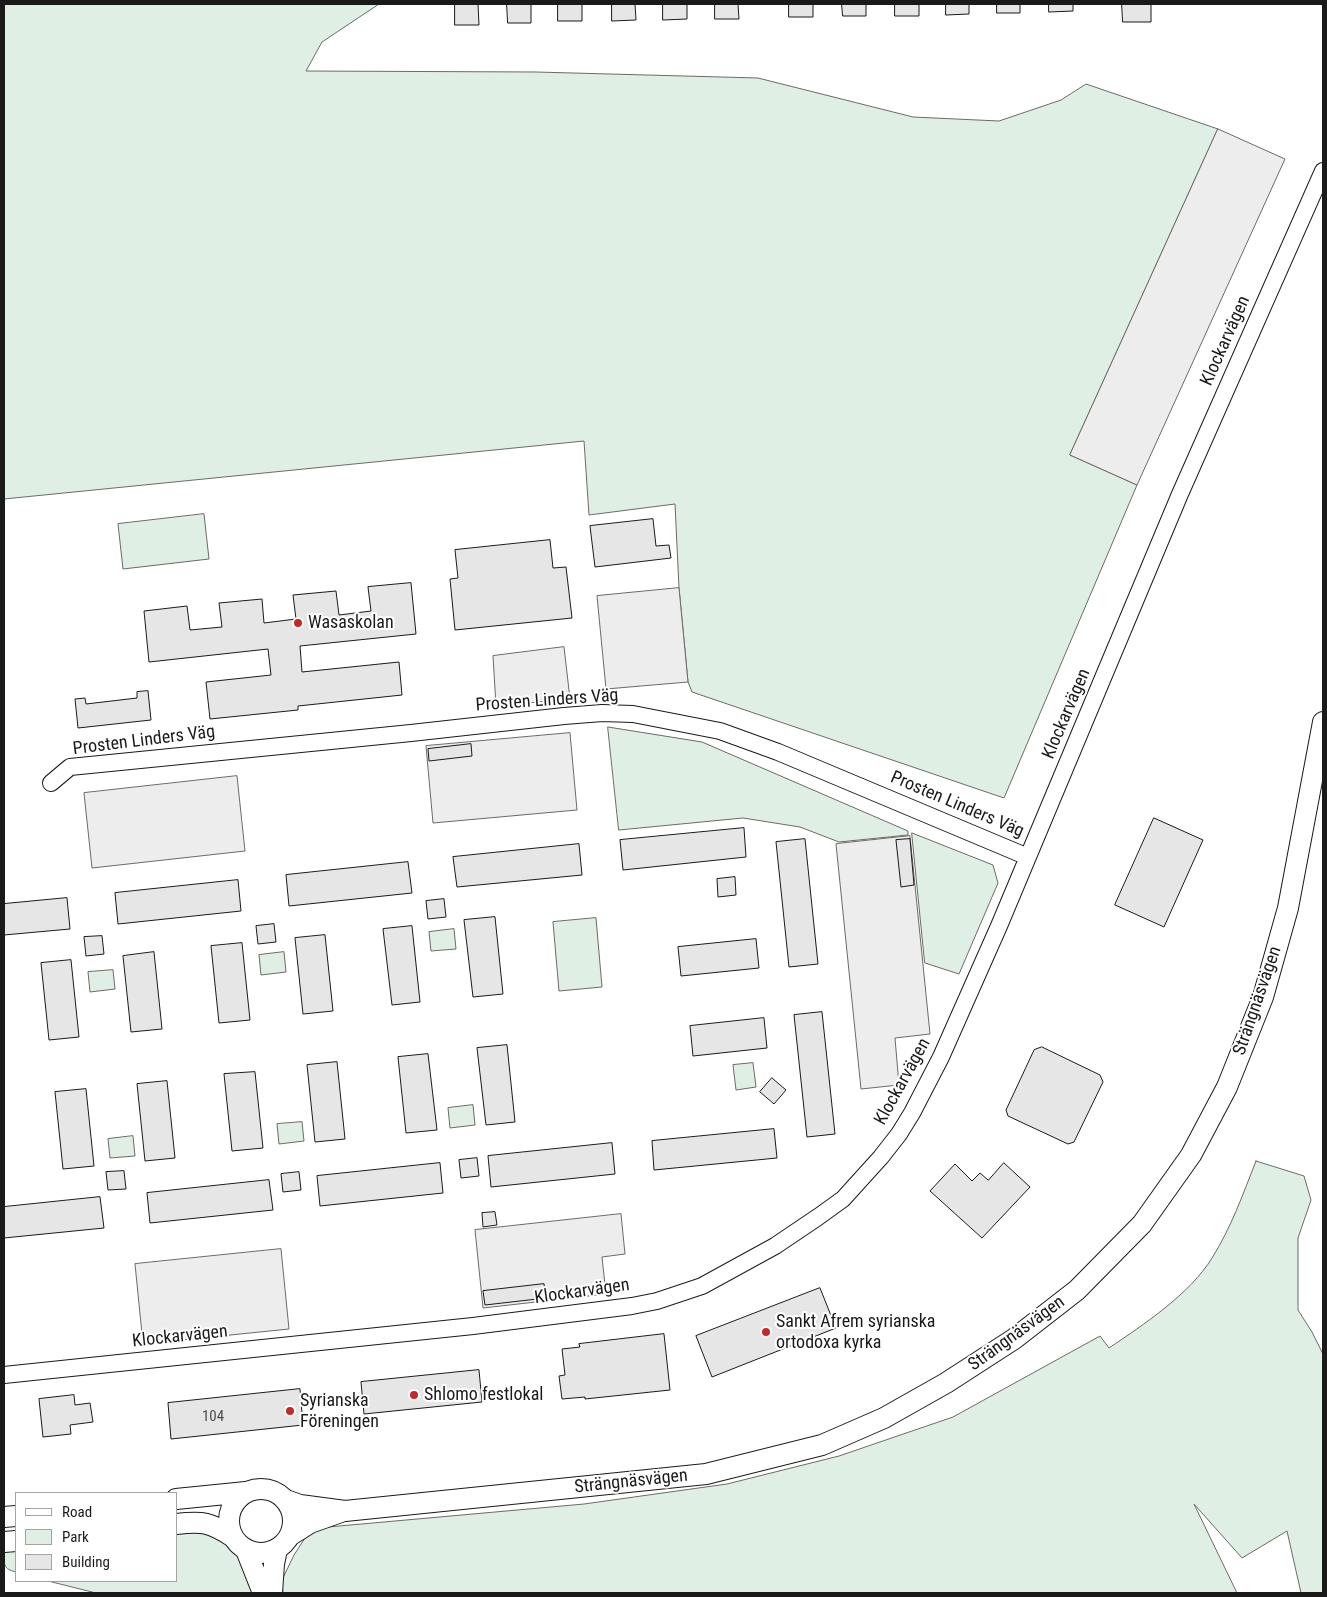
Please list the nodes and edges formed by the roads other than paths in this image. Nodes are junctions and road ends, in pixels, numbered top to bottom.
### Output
1 (1323, 171) edge
2 (1323, 722) edge
3 (51, 783) dead end
4 (1028, 857) junction
5 (4, 1376) edge
6 (246, 1492) junction
7 (178, 1499) edge
8 (286, 1500) junction
9 (345, 1511) junction
10 (178, 1524) edge
11 (291, 1535) junction
12 (240, 1543) junction
13 (277, 1549) junction
14 (263, 1593) edge
15 (272, 1593) edge

1 - 4 street, Klockarvägen
2 - 9 main road, Strängnäsvägen
3 - 4 street, Prosten Linders Väg
4 - 5 street, Klockarvägen
6 - 7 main road
6 - 8 main road
6 - 12 main road
8 - 9 main road, Strängnäsvägen
8 - 11 main road
9 - 11 main road, Strängnäsvägen
10 - 12 main road
11 - 13 main road
12 - 13 main road
12 - 14 main road
13 - 15 main road

